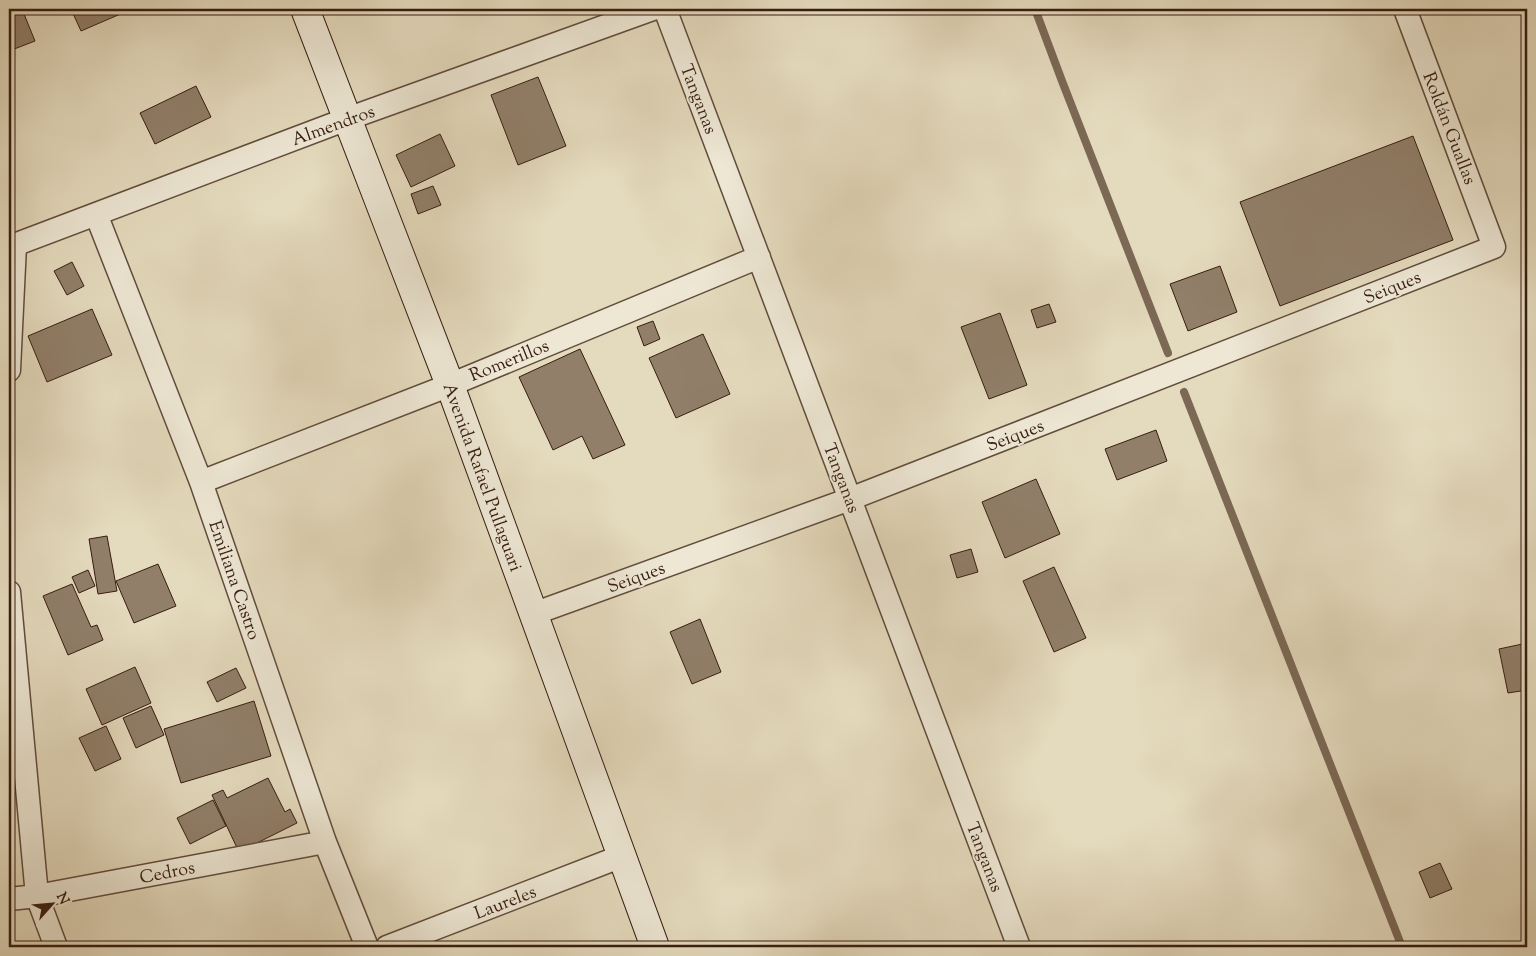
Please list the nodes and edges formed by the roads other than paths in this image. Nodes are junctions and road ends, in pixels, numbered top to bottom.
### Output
1 (305, 9) edge
2 (653, 9) edge
3 (665, 9) edge
4 (1405, 9) edge
5 (347, 119) junction
6 (96, 214) junction
7 (12, 246) edge
8 (1494, 246) joint
9 (759, 257) junction
10 (9, 370) edge
11 (450, 385) junction
12 (201, 482) junction
13 (850, 499) junction
14 (9, 592) edge
15 (533, 614) junction
16 (325, 842) junction
17 (622, 856) junction
18 (37, 896) junction
19 (9, 899) edge
20 (56, 947) edge
21 (367, 947) edge
22 (387, 947) edge
23 (655, 947) edge
24 (1019, 947) edge

1 - 5 street, Avenida Rafael Pullaguari
2 - 5 street, Almendros
3 - 9 street, Tanganas
4 - 8 street, Roldán Guallas
5 - 6 street, Almendros
5 - 11 street, Avenida Rafael Pullaguari
6 - 7 street, Almendros
6 - 12 street, Emiliana Castro
7 - 10 street, Almendros
8 - 13 street, Seiques
9 - 11 street, Romerillos
9 - 13 street, Tanganas
11 - 12 street, Romerillos
11 - 15 street, Avenida Rafael Pullaguari
12 - 16 street, Emiliana Castro
13 - 15 street, Seiques
13 - 24 street, Tanganas
14 - 18 street
15 - 17 street, Avenida Rafael Pullaguari
16 - 18 street, Cedros
16 - 21 street, Emiliana Castro
17 - 22 street, Laureles
17 - 23 street, Avenida Rafael Pullaguari
18 - 19 street, Cedros
18 - 20 street

